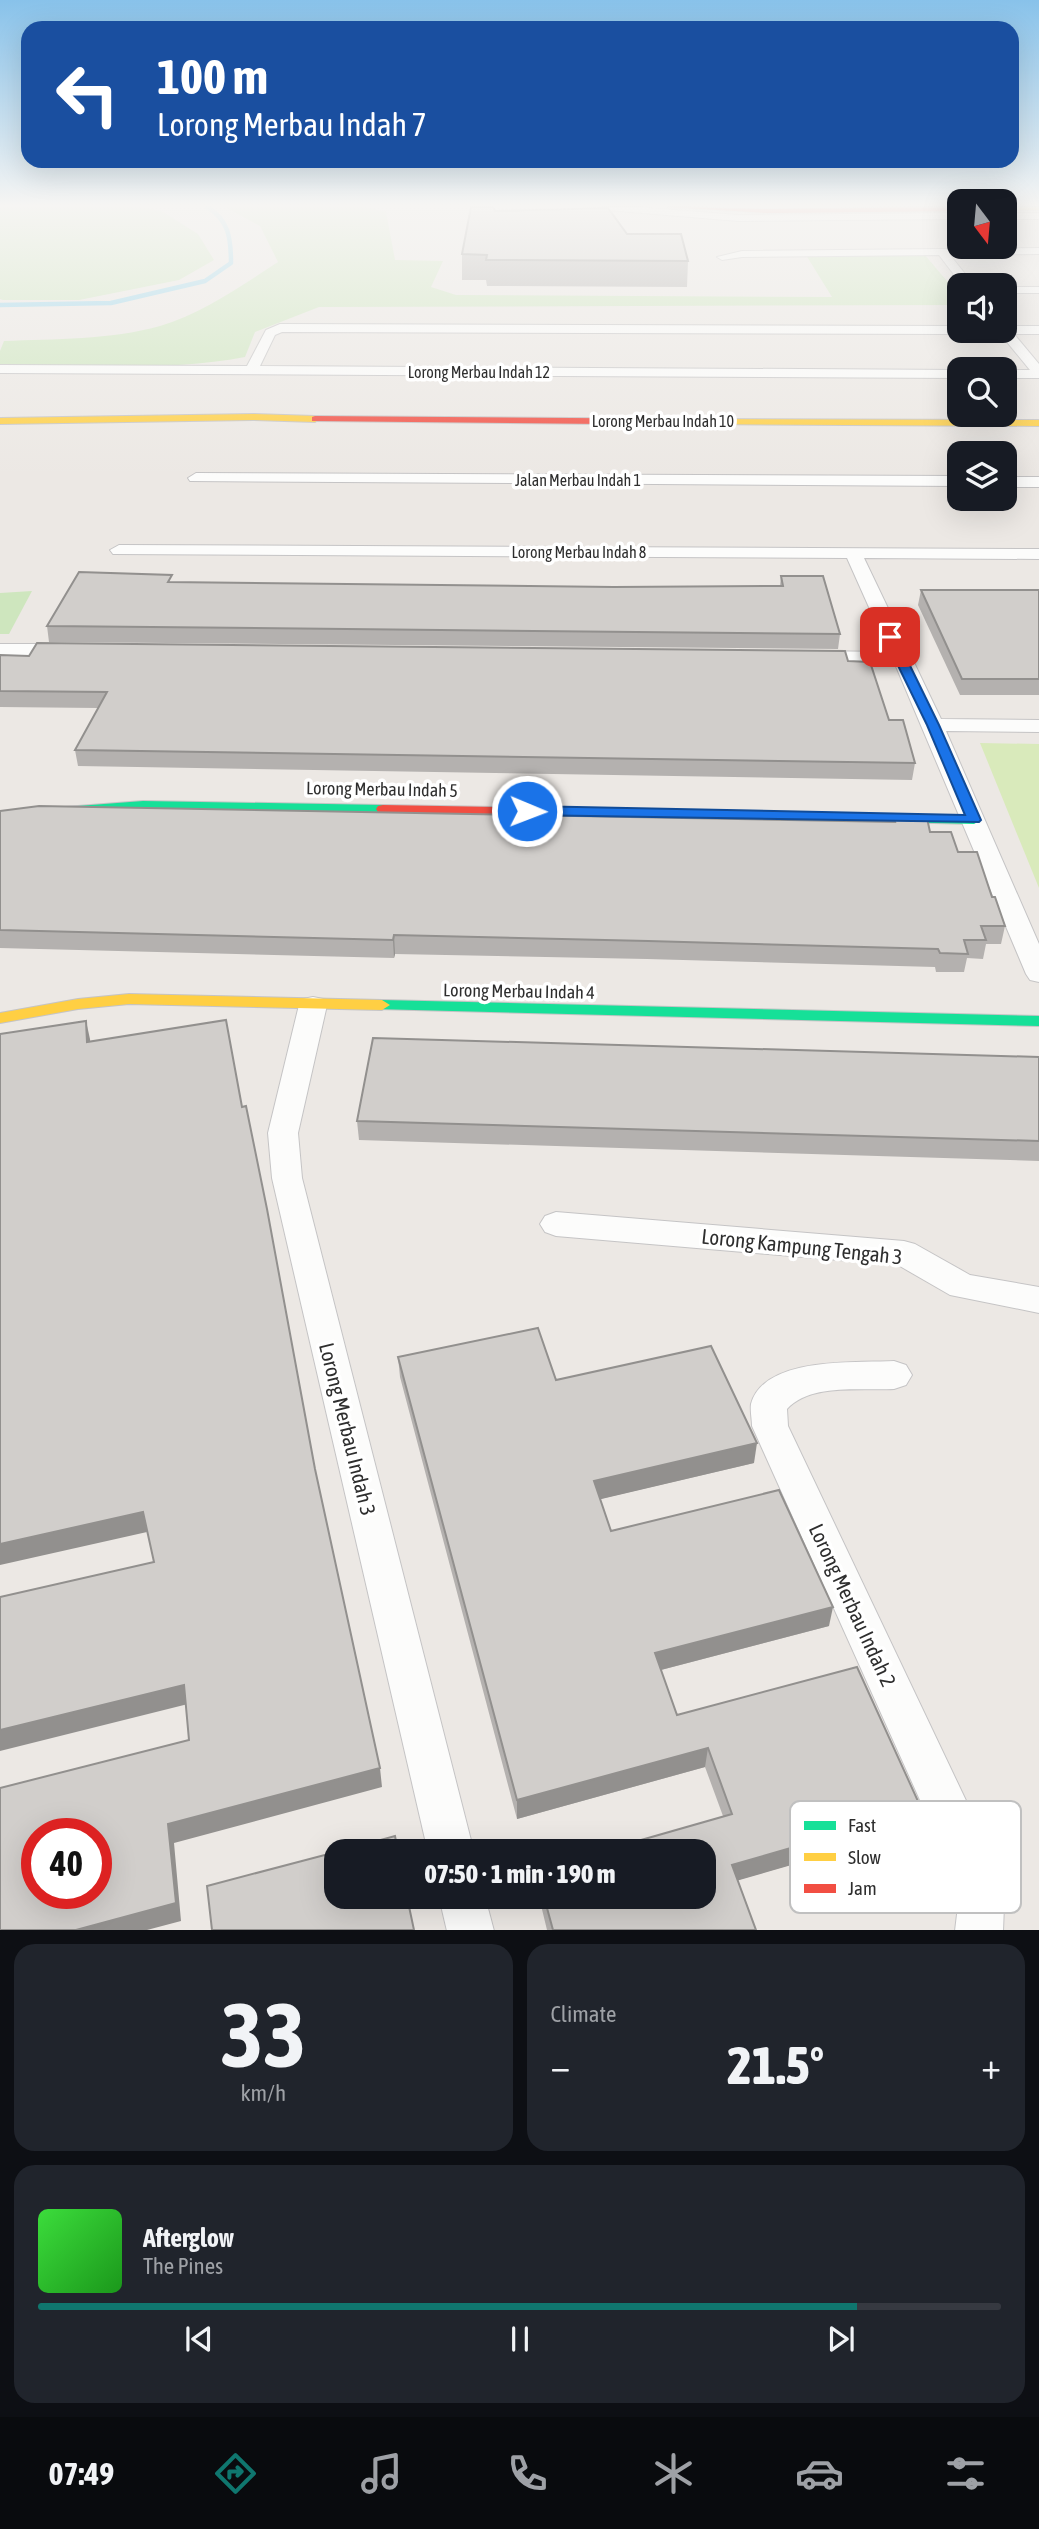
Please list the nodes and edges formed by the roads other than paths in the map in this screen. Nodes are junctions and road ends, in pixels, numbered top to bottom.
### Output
1 (947, 330) edge
2 (1017, 330) edge
3 (1039, 330) edge
4 (1015, 343) edge
5 (0, 369) edge
6 (251, 371) junction
7 (1039, 373) edge
8 (947, 374) edge
9 (1017, 374) edge
10 (0, 421) edge
11 (1039, 423) edge
12 (196, 478) dead end
13 (947, 481) edge
14 (1017, 482) edge
15 (1039, 482) edge
16 (119, 550) dead end
17 (853, 553) junction
18 (1039, 554) edge
19 (0, 650) edge
20 (88, 650) edge
21 (788, 657) edge
22 (900, 658) junction
23 (933, 725) junction
24 (1039, 726) edge
25 (0, 816) edge
26 (974, 820) junction
27 (1039, 974) edge
28 (313, 1005) junction
29 (0, 1018) edge
30 (1039, 1021) edge
31 (556, 1224) dead end
32 (1039, 1300) edge
33 (894, 1375) dead end
34 (943, 1801) edge
35 (448, 1839) edge
36 (465, 1909) edge
37 (471, 1930) edge

1 - 6 street
2 - 3 street
4 - 7 street
5 - 6 street, Lorong Merbau Indah 12
6 - 8 street, Lorong Merbau Indah 12
7 - 9 street
10 - 11 street, Lorong Merbau Indah 10
12 - 13 street, Jalan Merbau Indah 1
14 - 15 street
16 - 17 street, Lorong Merbau Indah 8
17 - 18 street, Lorong Merbau Indah 8
17 - 22 street
19 - 20 street
21 - 22 street
22 - 23 street
23 - 24 street
23 - 26 street
25 - 26 street, Lorong Merbau Indah 5
26 - 27 street
28 - 29 street, Lorong Merbau Indah 4
28 - 30 street, Lorong Merbau Indah 4
28 - 35 street, Lorong Merbau Indah 3
31 - 32 street, Lorong Kampung Tengah 3
33 - 34 street, Lorong Merbau Indah 2
36 - 37 street

